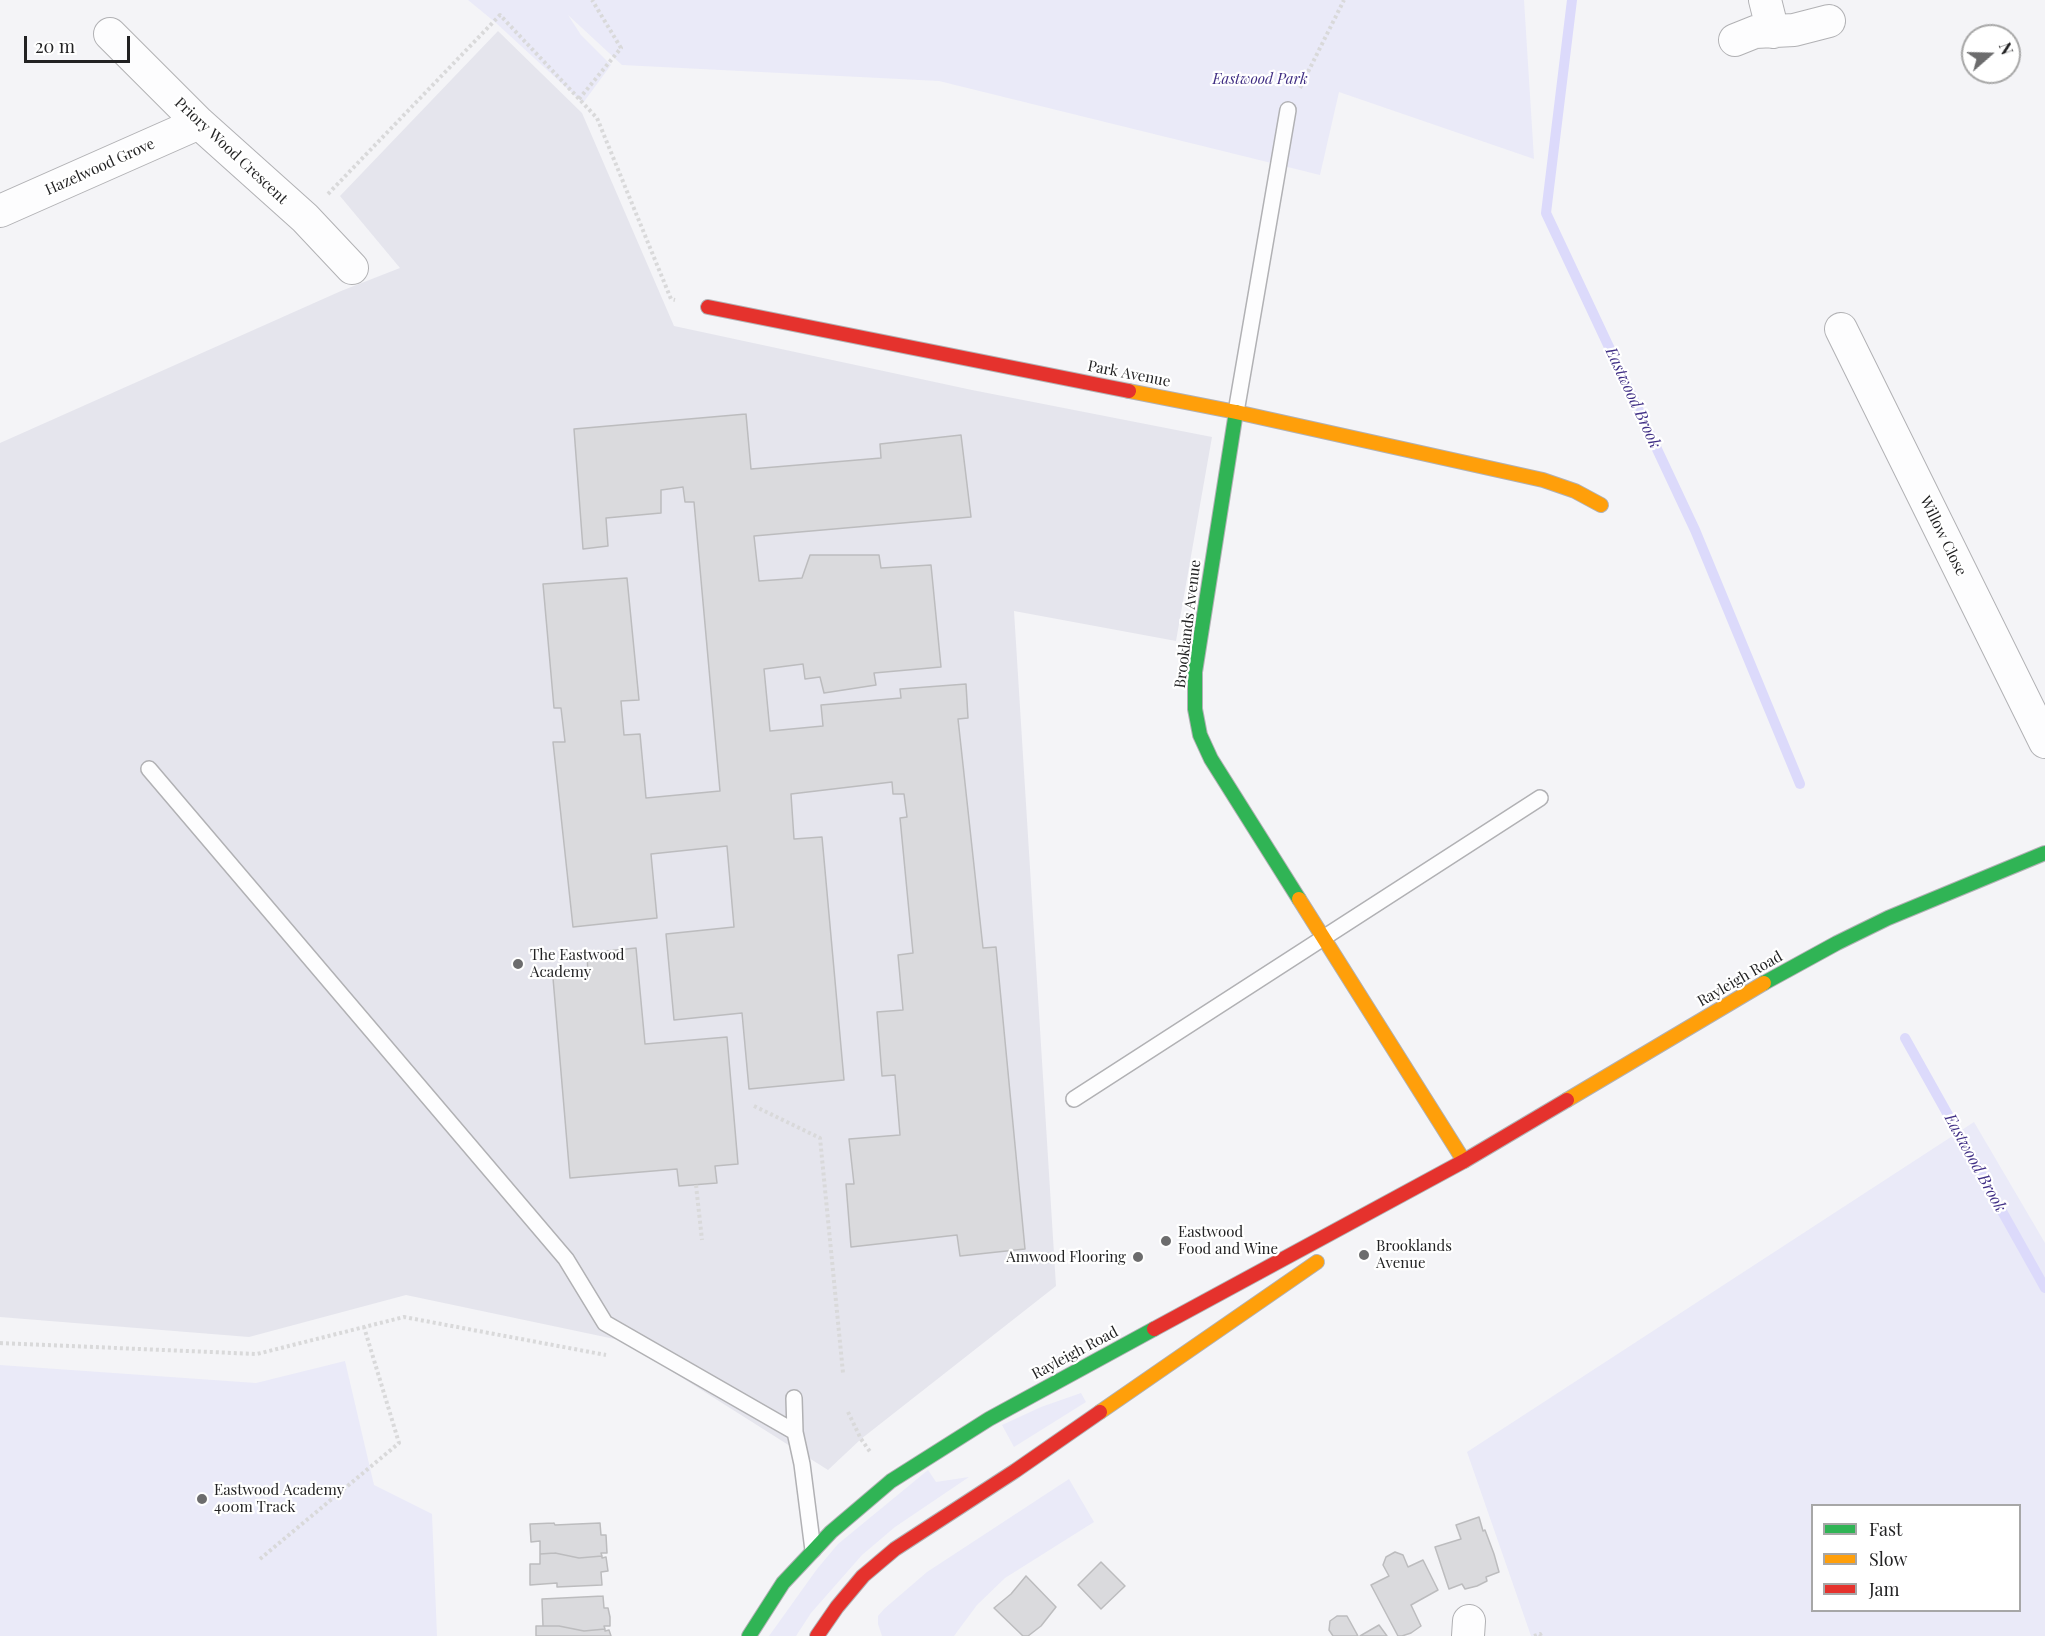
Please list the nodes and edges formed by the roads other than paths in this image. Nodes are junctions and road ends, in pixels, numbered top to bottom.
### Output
1 (1765, 0) edge
2 (1829, 21) dead end
3 (1773, 32) junction
4 (110, 34) dead end
5 (1735, 40) dead end
6 (1288, 110) road end
7 (199, 123) junction
8 (0, 212) edge
9 (352, 268) dead end
10 (708, 307) road end
11 (1841, 329) dead end
12 (1236, 412) junction
13 (1601, 505) dead end
14 (2045, 742) edge
15 (149, 768) dead end
16 (1540, 798) dead end
17 (2045, 853) edge
18 (1323, 939) junction
19 (1074, 1099) dead end
20 (1464, 1161) junction
21 (1357, 1235) dead end
22 (1328, 1255) dead end
23 (794, 1398) dead end
24 (795, 1431) junction
25 (813, 1550) junction
26 (749, 1636) edge
27 (817, 1636) edge

1 - 3 street
2 - 3 street
3 - 5 street
4 - 7 street, Priory Wood Crescent
6 - 12 lane
7 - 8 street, Hazelwood Grove
7 - 9 street, Priory Wood Crescent
10 - 12 main road, Park Avenue
11 - 14 street, Willow Close
12 - 13 main road, Park Avenue
12 - 18 main road, Brooklands Avenue
15 - 24 lane
16 - 18 lane
17 - 20 main road, Rayleigh Road
18 - 19 lane
18 - 20 main road, Brooklands Avenue
20 - 21 main road, Rayleigh Road
20 - 25 main road, Rayleigh Road
22 - 27 main road
23 - 24 lane
24 - 25 lane
25 - 26 main road, Rayleigh Road

